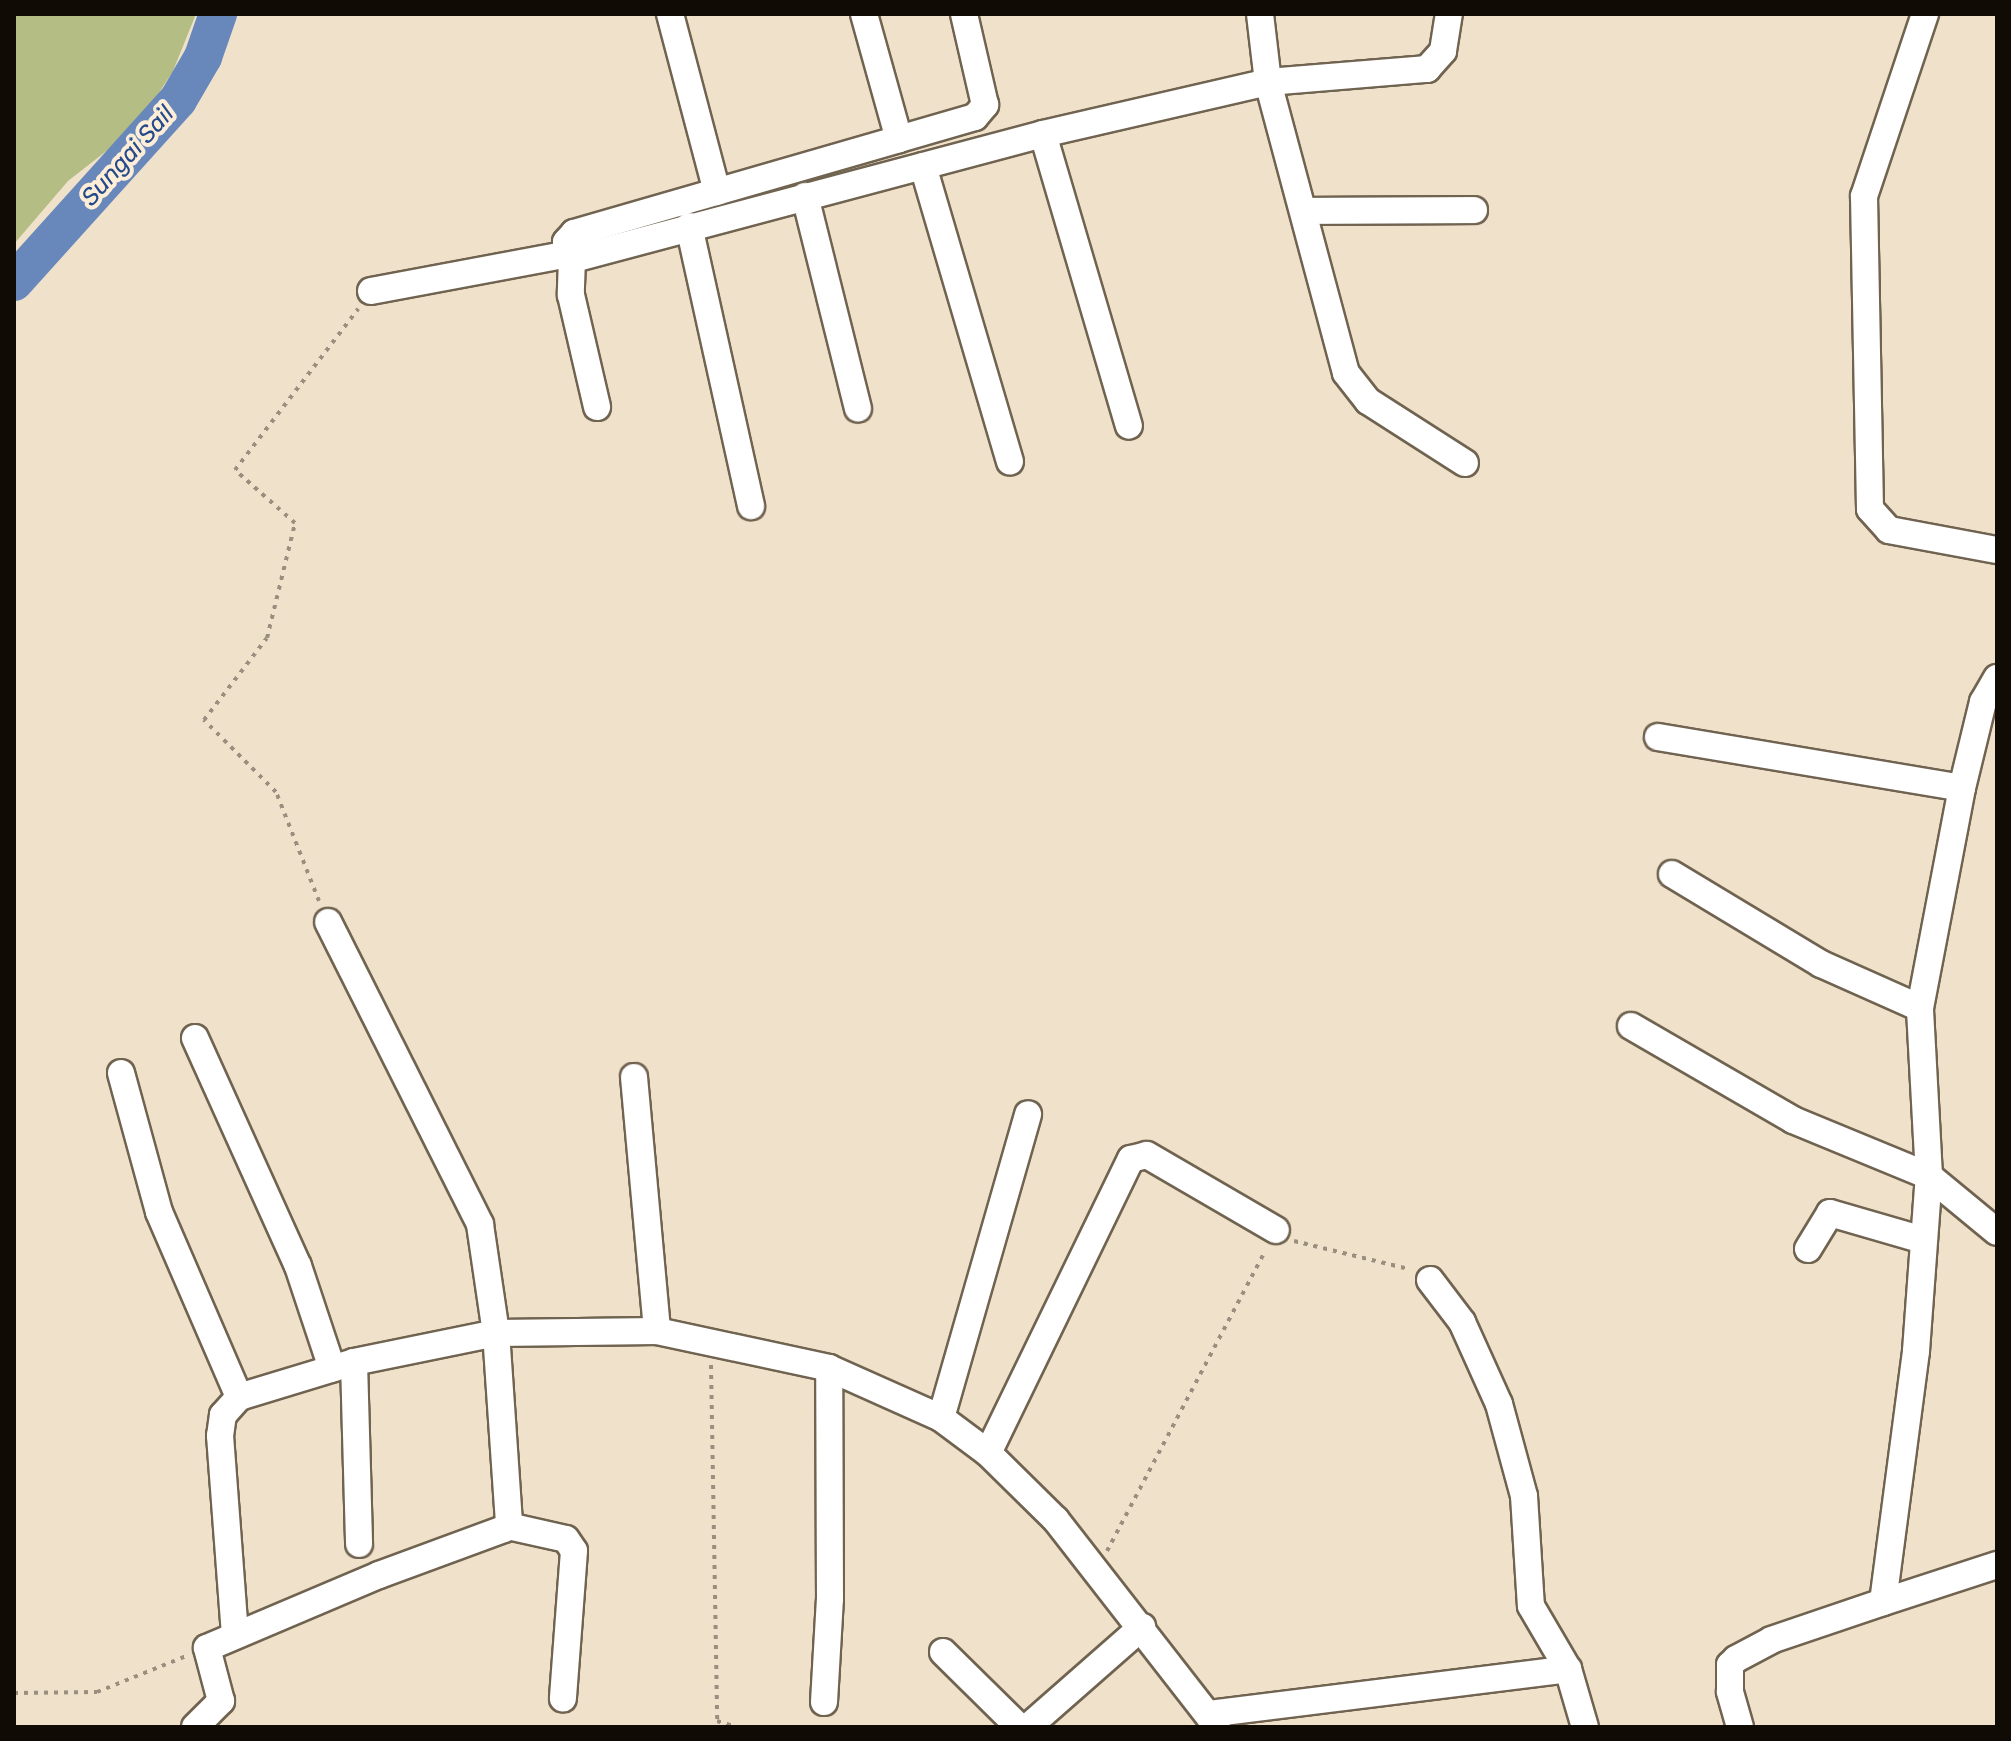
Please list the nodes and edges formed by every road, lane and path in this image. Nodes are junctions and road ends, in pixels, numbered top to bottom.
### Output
1 (670, 14) edge
2 (864, 14) edge
3 (964, 14) edge
4 (1260, 14) edge
5 (1449, 14) edge
6 (1925, 14) edge
7 (1268, 82) junction
8 (1043, 134) junction
9 (899, 139) junction
10 (923, 166) junction
11 (717, 192) junction
12 (805, 196) junction
13 (1474, 210) dead end
14 (1304, 211) junction
15 (689, 226) junction
16 (570, 256) junction
17 (371, 291) joint
18 (597, 407) dead end
19 (858, 409) dead end
20 (1129, 426) dead end
21 (1010, 461) dead end
22 (1465, 463) dead end
23 (751, 506) dead end
24 (1997, 550) edge
25 (1997, 678) edge
26 (1990, 704) edge
27 (1658, 737) dead end
28 (1962, 788) junction
29 (1672, 874) dead end
30 (328, 922) joint
31 (1920, 1008) junction
32 (1631, 1026) dead end
33 (195, 1038) dead end
34 (121, 1073) dead end
35 (634, 1077) dead end
36 (1028, 1114) dead end
37 (1929, 1176) junction
38 (1276, 1230) junction
39 (1997, 1232) edge
40 (1923, 1240) junction
41 (1808, 1249) dead end
42 (1430, 1280) joint
43 (657, 1331) junction
44 (496, 1333) junction
45 (711, 1343) junction
46 (343, 1365) junction
47 (829, 1368) junction
48 (239, 1397) junction
49 (941, 1418) junction
50 (988, 1453) junction
51 (508, 1526) junction
52 (359, 1544) dead end
53 (1997, 1565) edge
54 (1096, 1570) junction
55 (1883, 1602) junction
56 (1142, 1627) junction
57 (235, 1635) junction
58 (207, 1648) junction
59 (943, 1652) dead end
60 (1568, 1669) junction
61 (14, 1693) edge
62 (563, 1699) dead end
63 (824, 1702) dead end
64 (1212, 1721) edge
65 (195, 1727) edge
66 (737, 1727) edge
67 (1019, 1727) edge
68 (1028, 1727) edge
69 (1585, 1727) edge
70 (1740, 1727) edge

1 - 11 street
2 - 9 street
3 - 9 street
4 - 7 street
5 - 7 street
6 - 24 street
7 - 8 street
7 - 14 street
8 - 10 street
8 - 20 street
9 - 11 street
10 - 12 street
10 - 21 street
11 - 16 street
12 - 15 street
12 - 19 street
13 - 14 street
14 - 22 street
15 - 16 street
15 - 23 street
16 - 17 street
16 - 18 street
17 - 30 path
25 - 26 street
26 - 28 street
27 - 28 street
28 - 31 street
29 - 31 street
30 - 44 street
31 - 37 street
32 - 37 street
33 - 46 street
34 - 48 street
35 - 43 street
36 - 49 street
37 - 39 street
37 - 40 street
38 - 42 path
38 - 50 street
38 - 54 path
40 - 41 street
40 - 55 street
42 - 60 street
43 - 44 street
43 - 45 street
44 - 46 street
44 - 51 street
45 - 47 street
45 - 66 path
46 - 48 street
46 - 52 street
47 - 49 street
47 - 63 street
48 - 57 street
49 - 50 street
50 - 54 street
51 - 57 street
51 - 62 street
53 - 55 street
54 - 56 street
55 - 70 street
56 - 64 street
56 - 68 street
57 - 58 street
58 - 61 path
58 - 65 street
59 - 67 street
60 - 64 street
60 - 69 street

